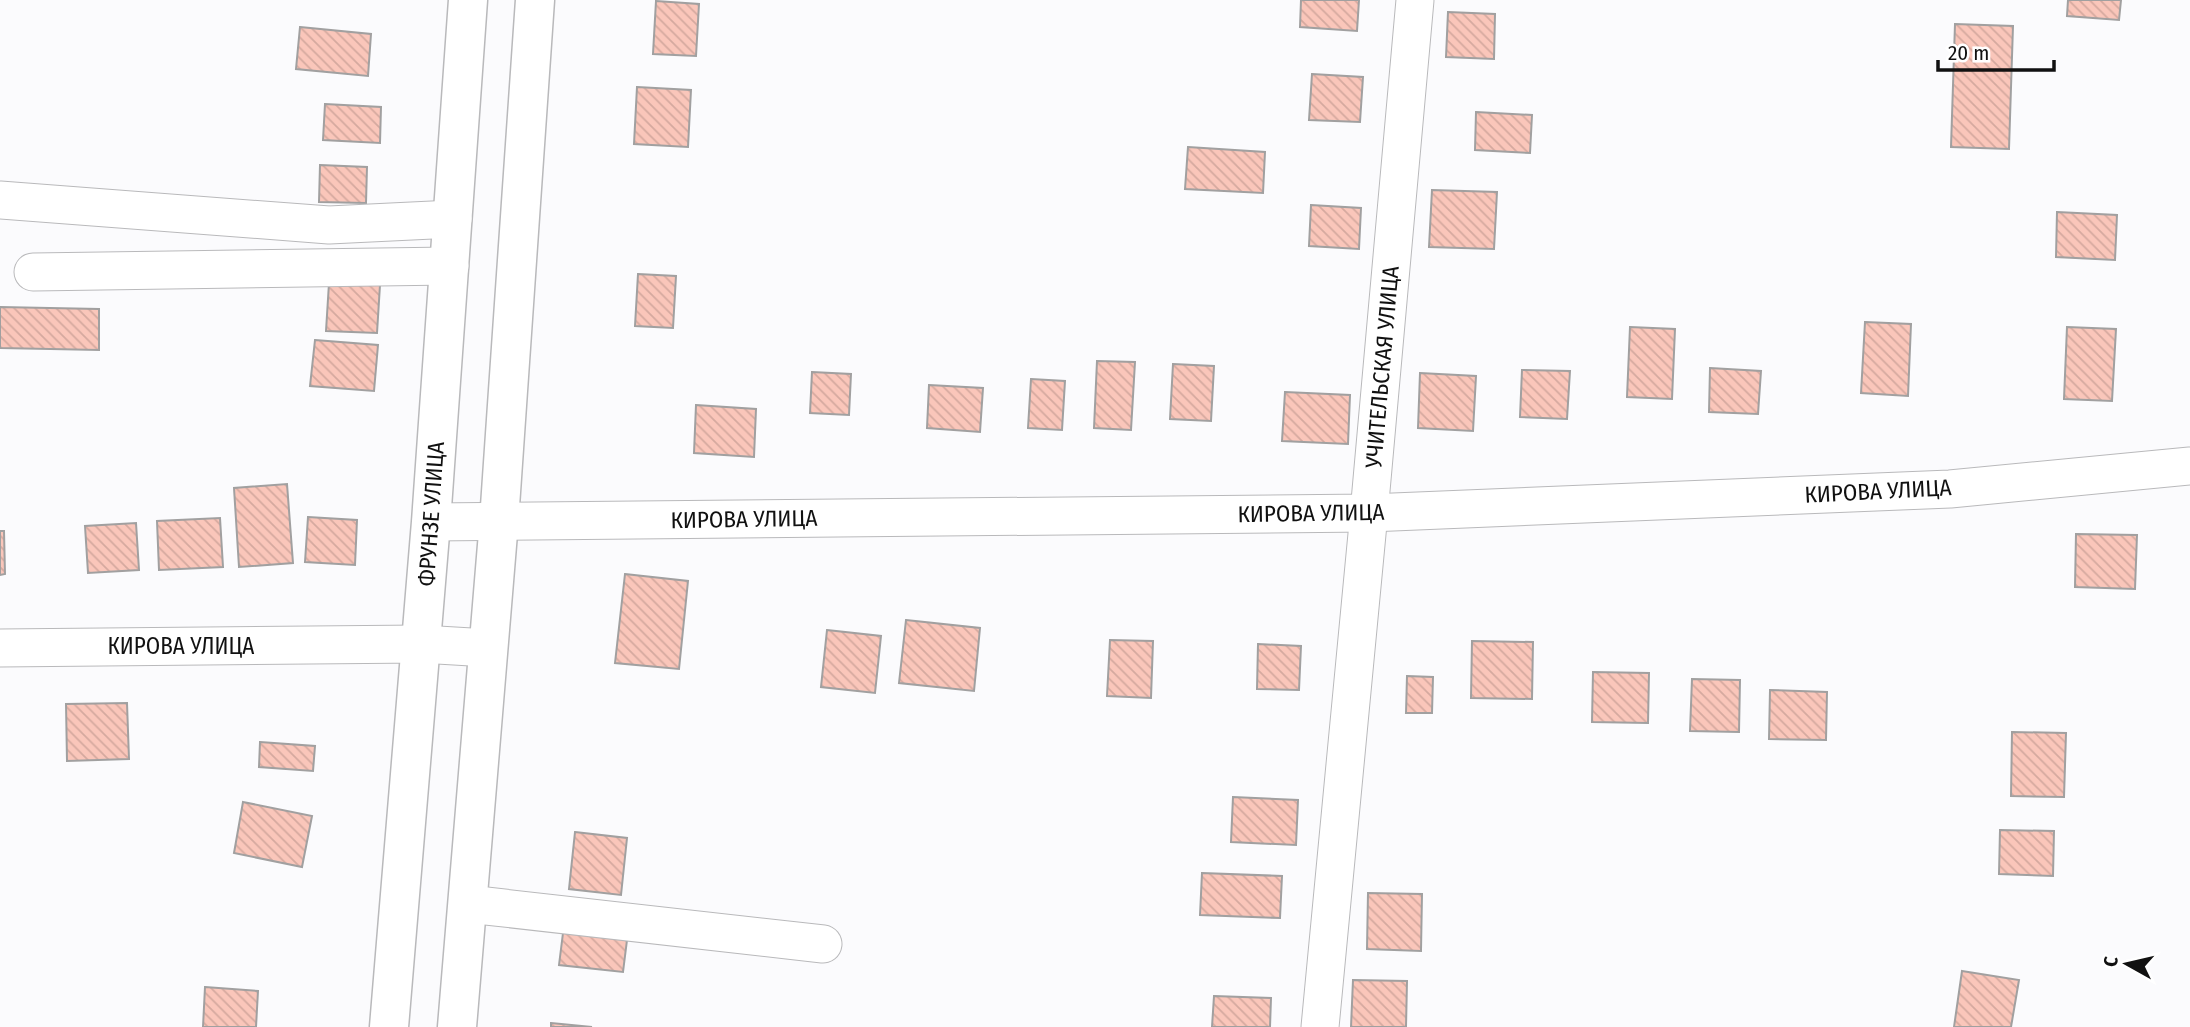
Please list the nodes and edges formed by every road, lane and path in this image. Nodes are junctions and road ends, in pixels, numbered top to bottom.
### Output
1 (468, 0) edge
2 (535, 0) edge
3 (1415, 0) edge
4 (0, 200) edge
5 (453, 219) junction
6 (450, 266) junction
7 (33, 272) dead end
8 (2190, 466) edge
9 (1369, 513) junction
10 (499, 521) junction
11 (431, 522) junction
12 (421, 644) junction
13 (0, 648) edge
14 (488, 648) junction
15 (468, 904) junction
16 (823, 944) dead end
17 (389, 1027) edge
18 (457, 1027) edge
19 (1320, 1027) edge

1 - 5 main road, ФРУНЗЕ УЛИЦА
2 - 10 main road
3 - 9 street, УЧИТЕЛЬСКАЯ УЛИЦА
4 - 5 street
5 - 6 main road, ФРУНЗЕ УЛИЦА
6 - 7 street
6 - 11 main road, ФРУНЗЕ УЛИЦА
8 - 9 street, КИРОВА УЛИЦА
9 - 10 street, КИРОВА УЛИЦА
9 - 19 street, УЧИТЕЛЬСКАЯ УЛИЦА
10 - 11 street, КИРОВА УЛИЦА
10 - 14 main road
11 - 12 main road, ФРУНЗЕ УЛИЦА
12 - 13 street, КИРОВА УЛИЦА
12 - 14 street, КИРОВА УЛИЦА
12 - 17 main road, ФРУНЗЕ УЛИЦА
14 - 15 main road
15 - 16 street
15 - 18 main road

